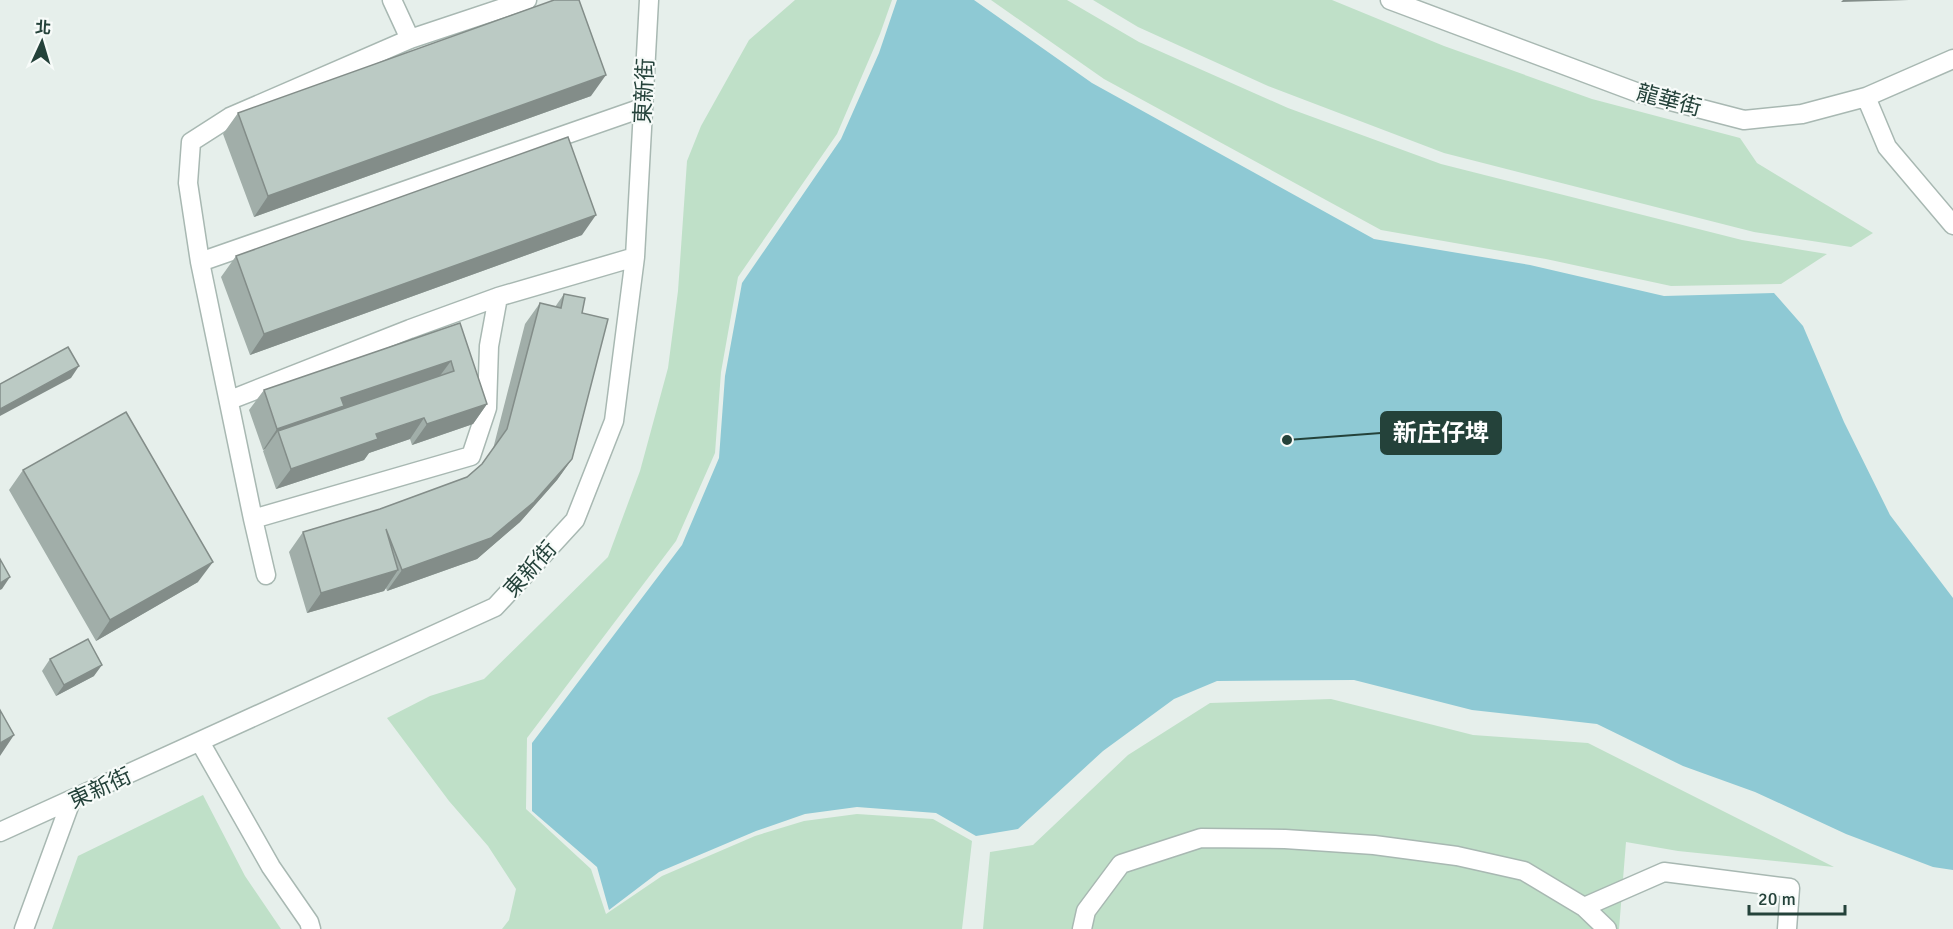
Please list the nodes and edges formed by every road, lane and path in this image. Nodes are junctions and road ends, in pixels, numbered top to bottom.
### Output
1 (392, 0) edge
2 (527, 0) edge
3 (649, 0) edge
4 (1390, 0) edge
5 (410, 39) junction
6 (1953, 59) edge
7 (1866, 97) junction
8 (642, 108) junction
9 (1953, 225) edge
10 (635, 257) junction
11 (200, 262) junction
12 (498, 297) junction
13 (230, 400) junction
14 (253, 519) junction
15 (266, 575) dead end
16 (200, 742) junction
17 (71, 801) junction
18 (0, 832) edge
19 (1584, 907) junction
20 (24, 929) edge
21 (311, 929) edge
22 (1082, 929) edge
23 (1607, 929) edge
24 (1787, 929) edge

1 - 5 street
2 - 5 street
3 - 8 street, 東新街
4 - 7 street, 龍華街
5 - 11 street
6 - 7 street, 龍華街
7 - 9 street
8 - 10 street, 東新街
8 - 11 street
10 - 12 street
10 - 16 street, 東新街
11 - 13 street
12 - 13 street
12 - 14 street
13 - 14 street
14 - 15 street
16 - 17 street, 東新街
16 - 21 street
17 - 18 street, 東新街
17 - 20 street
19 - 22 street
19 - 23 street
19 - 24 street

